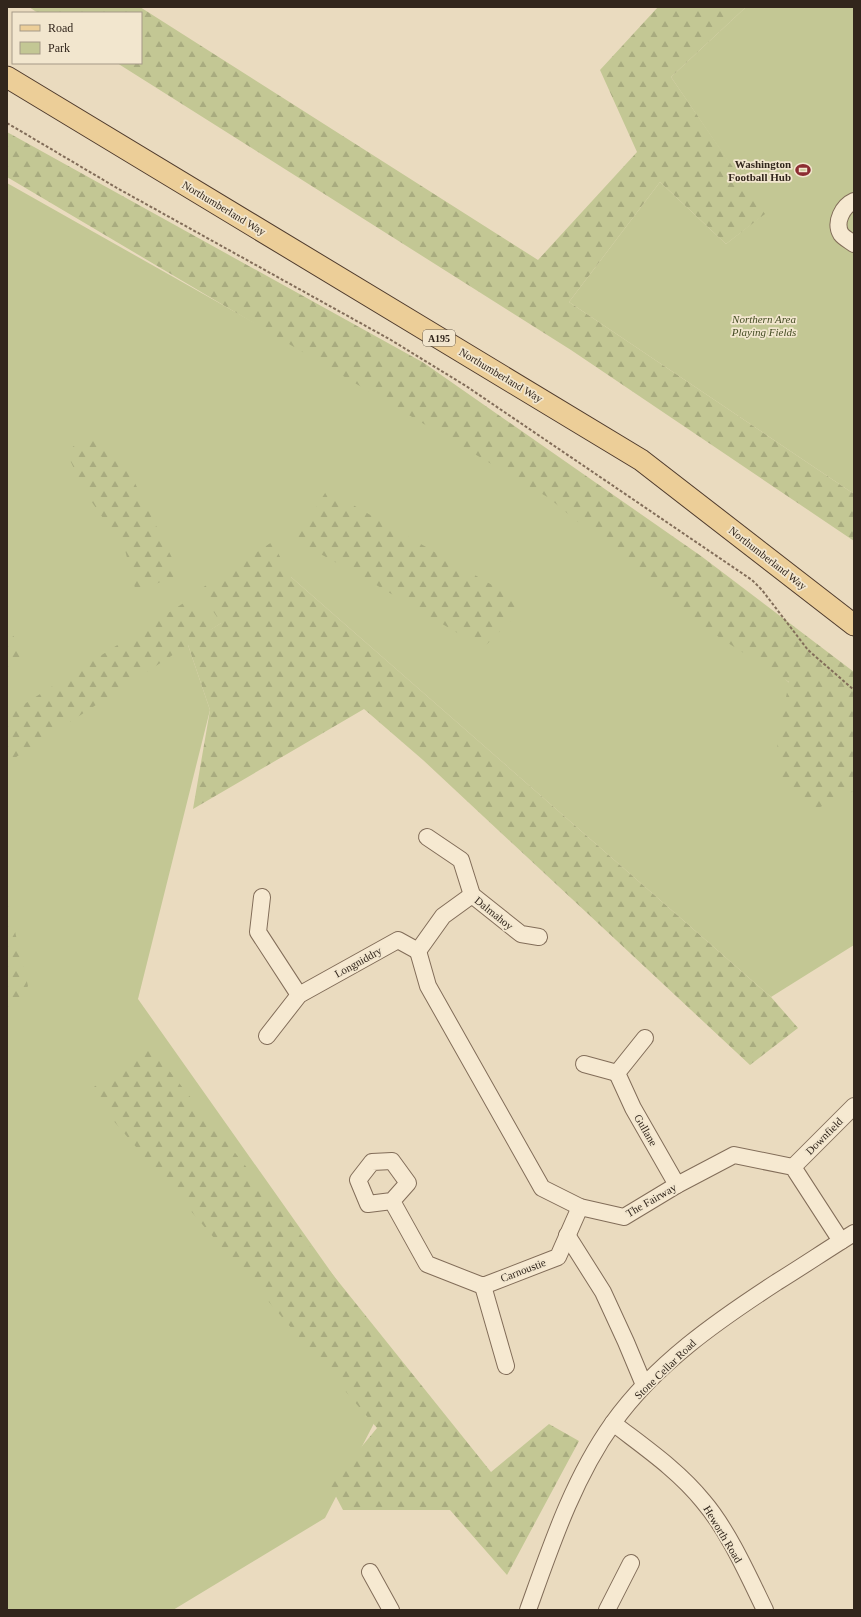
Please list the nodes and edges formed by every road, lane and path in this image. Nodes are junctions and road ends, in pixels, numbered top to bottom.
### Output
1 (7, 77) edge
2 (7, 123) edge
3 (854, 201) edge
4 (854, 244) edge
5 (854, 625) edge
6 (854, 690) edge
7 (427, 837) dead end
8 (472, 895) junction
9 (262, 897) dead end
10 (539, 937) dead end
11 (418, 951) junction
12 (299, 995) junction
13 (267, 1036) dead end
14 (645, 1038) dead end
15 (584, 1064) dead end
16 (617, 1073) junction
17 (854, 1106) edge
18 (794, 1167) junction
19 (677, 1185) junction
20 (392, 1201) dead end
21 (580, 1207) junction
22 (566, 1235) junction
23 (847, 1237) edge
24 (483, 1286) junction
25 (506, 1366) dead end
26 (644, 1385) junction
27 (613, 1423) junction
28 (631, 1563) dead end
29 (370, 1572) dead end
30 (763, 1609) edge
31 (391, 1610) edge
32 (528, 1610) edge
33 (607, 1610) edge

1 - 5 main road, Northumberland Way / A195
2 - 6 path
3 - 4 street
7 - 8 street, Dalmahoy
8 - 10 street, Dalmahoy
8 - 11 street, Dalmahoy
9 - 12 street
11 - 12 street, Longniddry
11 - 21 street, The Fairway
12 - 13 street, Longniddry
14 - 16 street
15 - 16 street
16 - 19 street, Gullane
17 - 18 street, Downfield
18 - 19 street, The Fairway
18 - 23 street
19 - 21 street, The Fairway
20 - 24 street
21 - 22 street, Carnoustie
22 - 24 street, Carnoustie
22 - 26 street
23 - 26 street, Stone Cellar Road
24 - 25 street
26 - 27 street, Stone Cellar Road
27 - 30 street, Heworth Road
27 - 32 street, Stone Cellar Road
28 - 33 street
29 - 31 street

